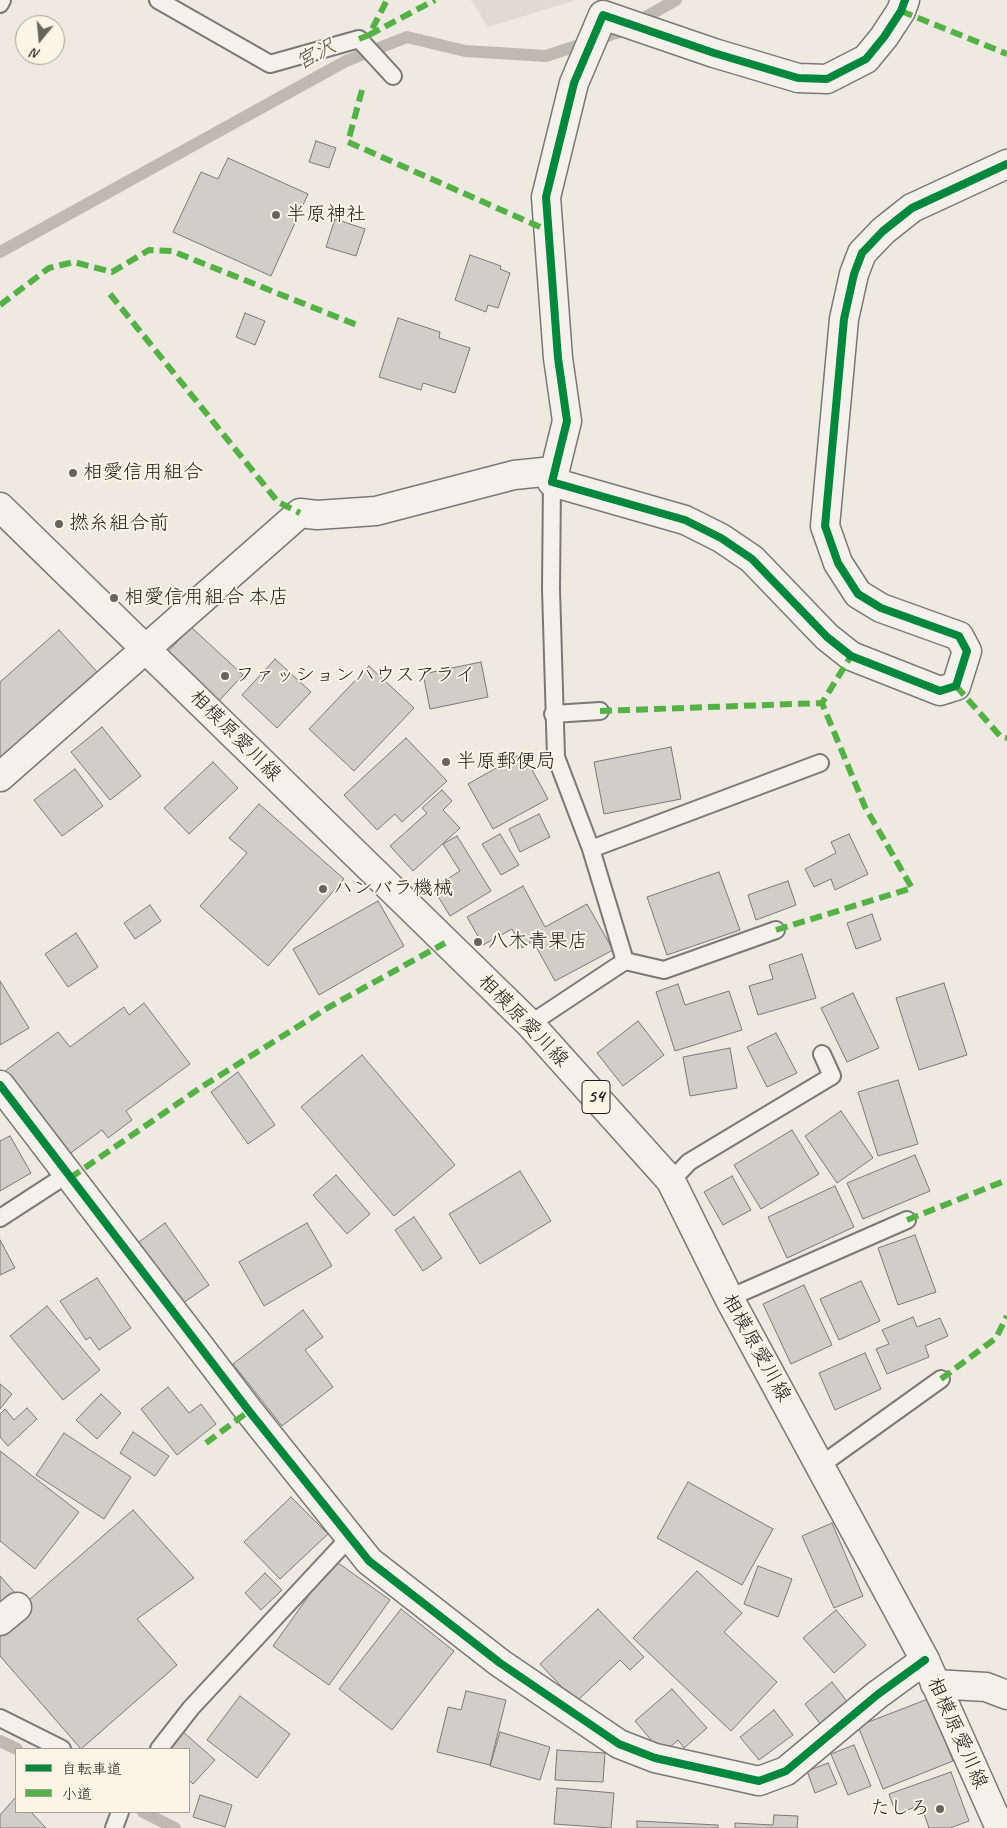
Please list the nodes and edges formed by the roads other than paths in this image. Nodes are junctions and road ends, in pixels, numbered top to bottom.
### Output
1 (2, 0) edge
2 (158, 0) edge
3 (905, 0) edge
4 (0, 4) edge
5 (393, 76) dead end
6 (1007, 164) edge
7 (552, 476) junction
8 (0, 507) edge
9 (146, 649) junction
10 (600, 711) dead end
11 (553, 714) junction
12 (820, 763) dead end
13 (0, 777) edge
14 (591, 849) junction
15 (776, 930) dead end
16 (626, 961) junction
17 (530, 1024) junction
18 (822, 1054) dead end
19 (0, 1085) edge
20 (70, 1178) junction
21 (671, 1181) junction
22 (0, 1218) edge
23 (907, 1220) dead end
24 (729, 1298) junction
25 (941, 1379) dead end
26 (821, 1465) junction
27 (349, 1538) junction
28 (930, 1672) junction
29 (1007, 1695) edge
30 (0, 1718) edge
31 (60, 1748) edge
32 (160, 1748) edge
33 (120, 1813) edge
34 (114, 1828) edge
35 (1000, 1828) edge

1 - 4 lane
2 - 5 lane
3 - 7 street
6 - 7 street
7 - 9 street
7 - 11 lane
8 - 9 street, 相模原愛川線 / 54
9 - 13 street
9 - 17 street, 相模原愛川線 / 54
10 - 11 lane
11 - 14 lane
12 - 14 lane
14 - 16 lane
15 - 16 lane
16 - 17 lane
17 - 21 street, 相模原愛川線 / 54
18 - 21 lane
19 - 20 street
20 - 22 lane
20 - 27 street
21 - 24 street, 相模原愛川線 / 54
23 - 24 lane
24 - 26 street, 相模原愛川線 / 54
25 - 26 lane
26 - 28 street, 相模原愛川線 / 54
27 - 28 street
27 - 32 lane
28 - 29 street
28 - 35 street, 相模原愛川線 / 54
30 - 31 lane
33 - 34 lane

